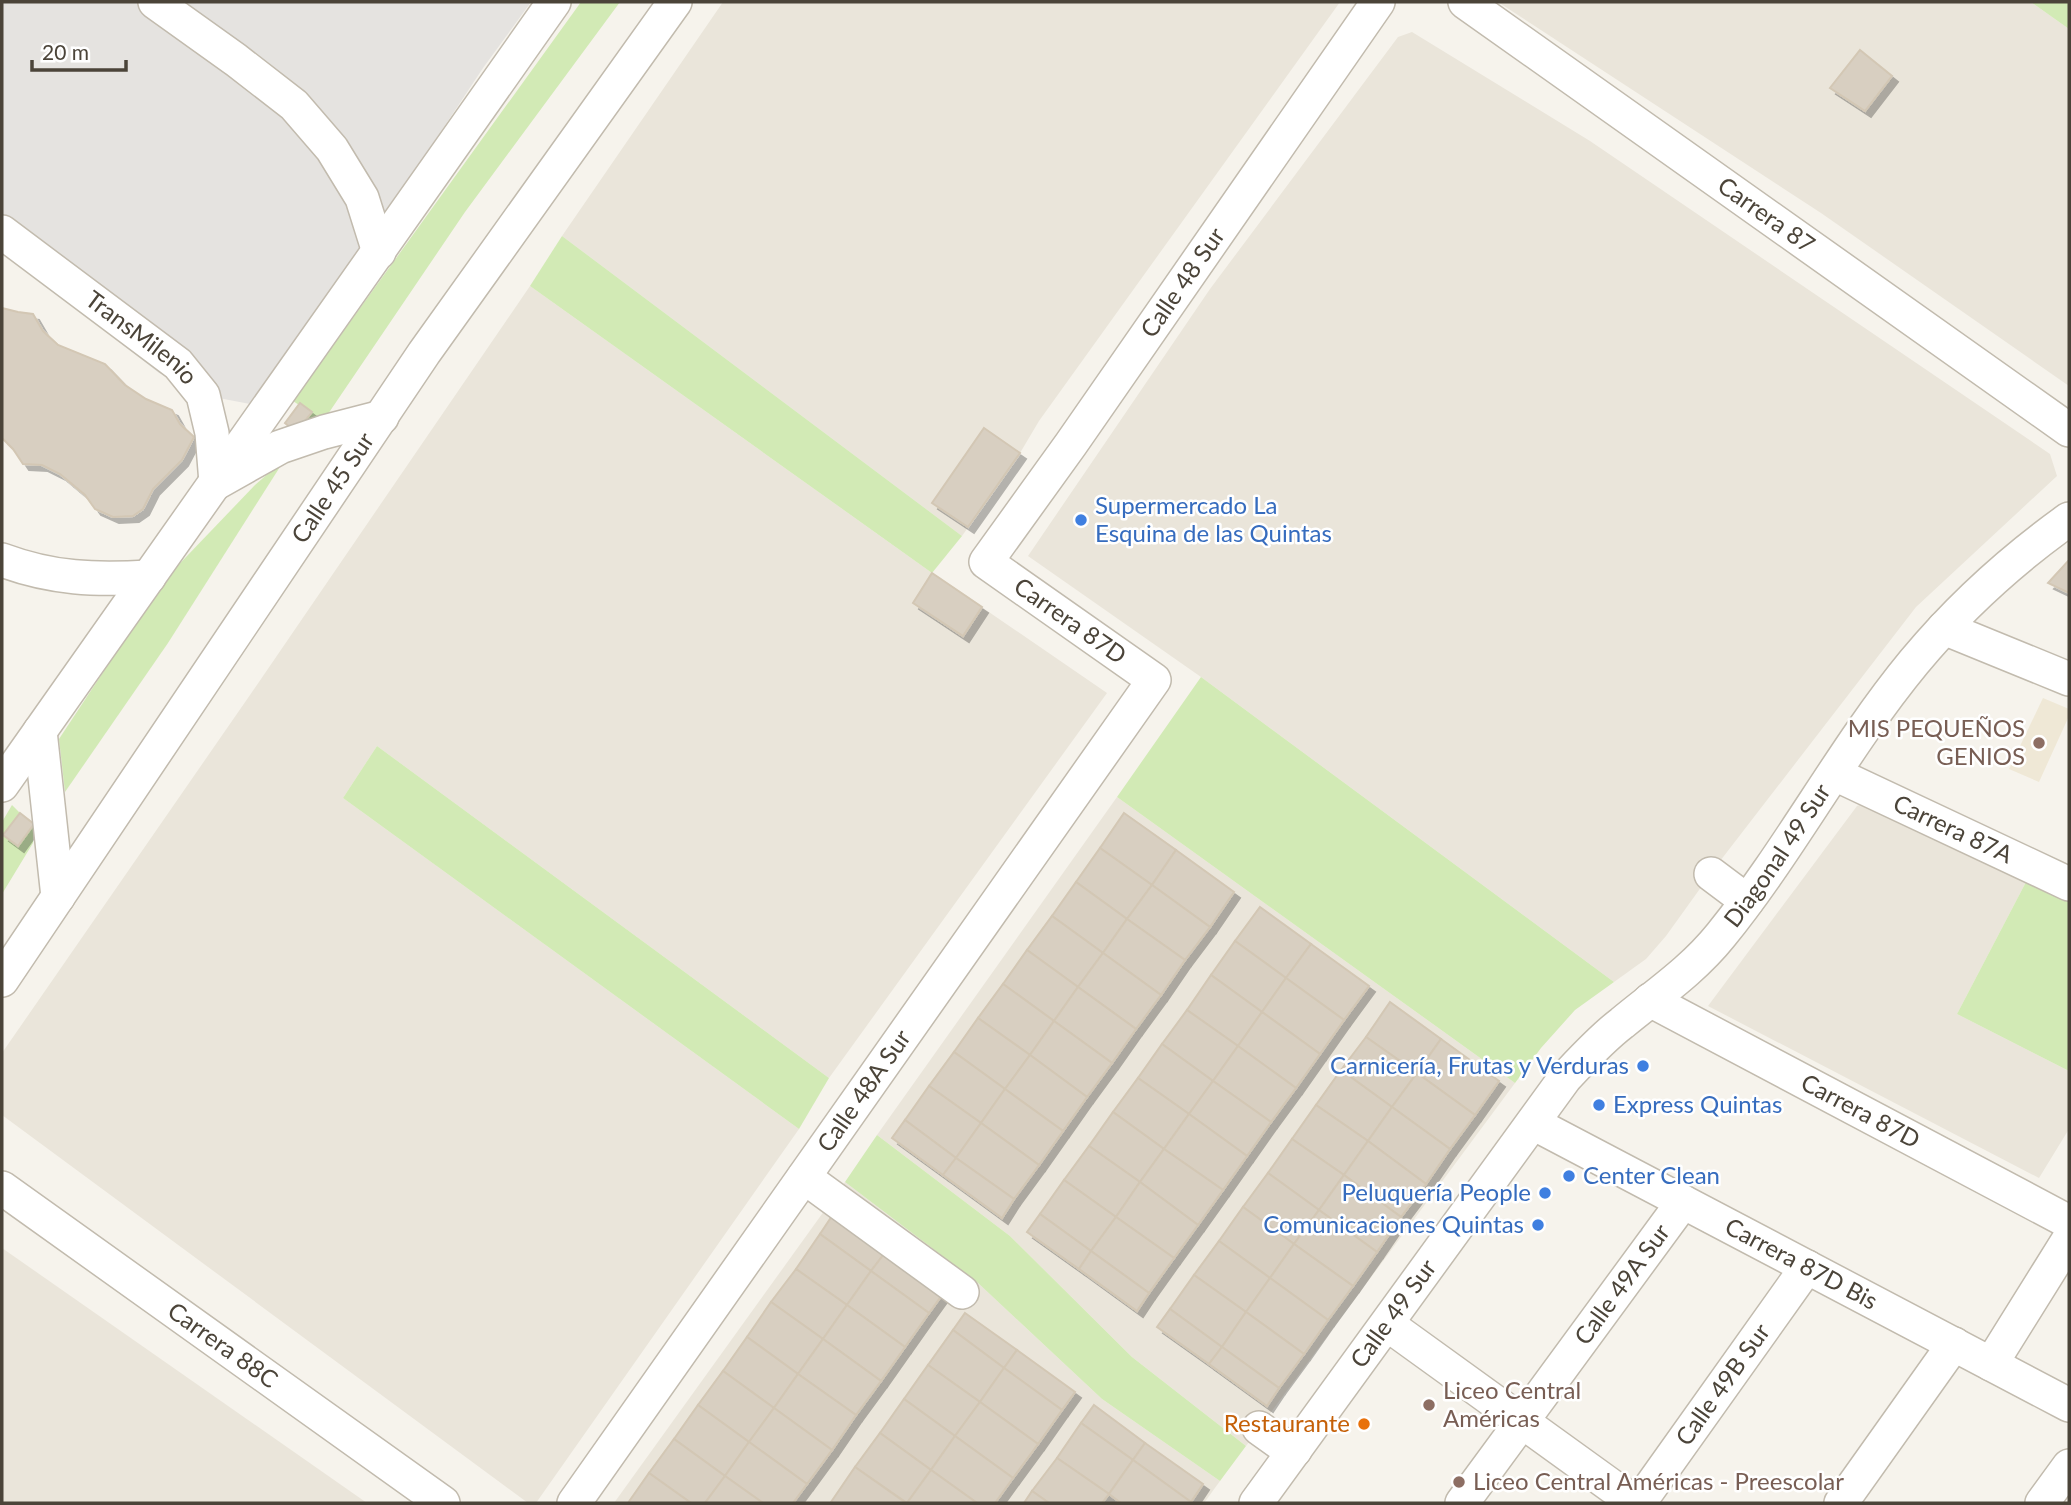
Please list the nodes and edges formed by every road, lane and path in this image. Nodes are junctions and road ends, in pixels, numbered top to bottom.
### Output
1 (155, 2) edge
2 (554, 2) edge
3 (675, 2) edge
4 (1378, 2) edge
5 (1465, 2) edge
6 (2, 232) edge
7 (379, 252) junction
8 (382, 417) junction
9 (2069, 430) edge
10 (216, 483) junction
11 (2069, 519) edge
12 (2, 560) edge
13 (986, 562) joint
14 (149, 577) junction
15 (1944, 628) junction
16 (2069, 679) edge
17 (1154, 680) joint
18 (40, 730) junction
19 (1835, 774) junction
20 (2, 785) edge
21 (1711, 874) dead end
22 (2069, 884) edge
23 (58, 897) junction
24 (1747, 901) junction
25 (2, 980) edge
26 (1650, 1000) junction
27 (1534, 1123) junction
28 (804, 1177) junction
29 (2, 1188) edge
30 (1683, 1202) junction
31 (2069, 1222) edge
32 (2069, 1239) edge
33 (1807, 1267) junction
34 (962, 1292) dead end
35 (1387, 1324) junction
36 (1954, 1344) junction
37 (1991, 1364) junction
38 (2069, 1405) edge
39 (1521, 1422) junction
40 (1259, 1428) dead end
41 (1295, 1450) junction
42 (2069, 1466) edge
43 (443, 1503) edge
44 (574, 1503) edge
45 (1256, 1503) edge
46 (1462, 1503) edge
47 (1637, 1503) edge
48 (1841, 1503) edge
49 (2042, 1503) edge

1 - 7 street
2 - 7 street
3 - 8 street, Calle 45 Sur
4 - 13 street, Calle 48 Sur
5 - 9 street, Carrera 87
6 - 10 street, TransMilenio
7 - 10 street
8 - 10 street
8 - 23 street, Calle 45 Sur
10 - 14 street
11 - 15 street, Diagonal 49 Sur
12 - 14 street
13 - 17 street, Carrera 87D
14 - 18 street
15 - 16 street
15 - 19 street, Diagonal 49 Sur
17 - 28 street, Calle 48A Sur
18 - 20 street
18 - 23 street
19 - 22 street, Carrera 87A
19 - 24 street, Diagonal 49 Sur
21 - 24 street
23 - 25 street, Calle 45 Sur
24 - 26 street, Diagonal 49 Sur
26 - 27 street, Diagonal 49 Sur
26 - 31 street, Carrera 87D
27 - 30 street, Carrera 87D Bis
27 - 35 street, Calle 49 Sur
28 - 34 street
28 - 44 street, Calle 48A Sur
29 - 43 street, Carrera 88C
30 - 33 street, Carrera 87D Bis
30 - 39 street, Calle 49A Sur
32 - 37 street
33 - 36 street, Carrera 87D Bis
33 - 47 street, Calle 49B Sur
35 - 39 street
35 - 41 street, Calle 49 Sur
36 - 37 street, Carrera 87D Bis
36 - 48 street
37 - 38 street, Carrera 87D Bis
39 - 46 street, Calle 49A Sur
39 - 47 street
40 - 41 street
41 - 45 street, Calle 49 Sur
42 - 49 street

